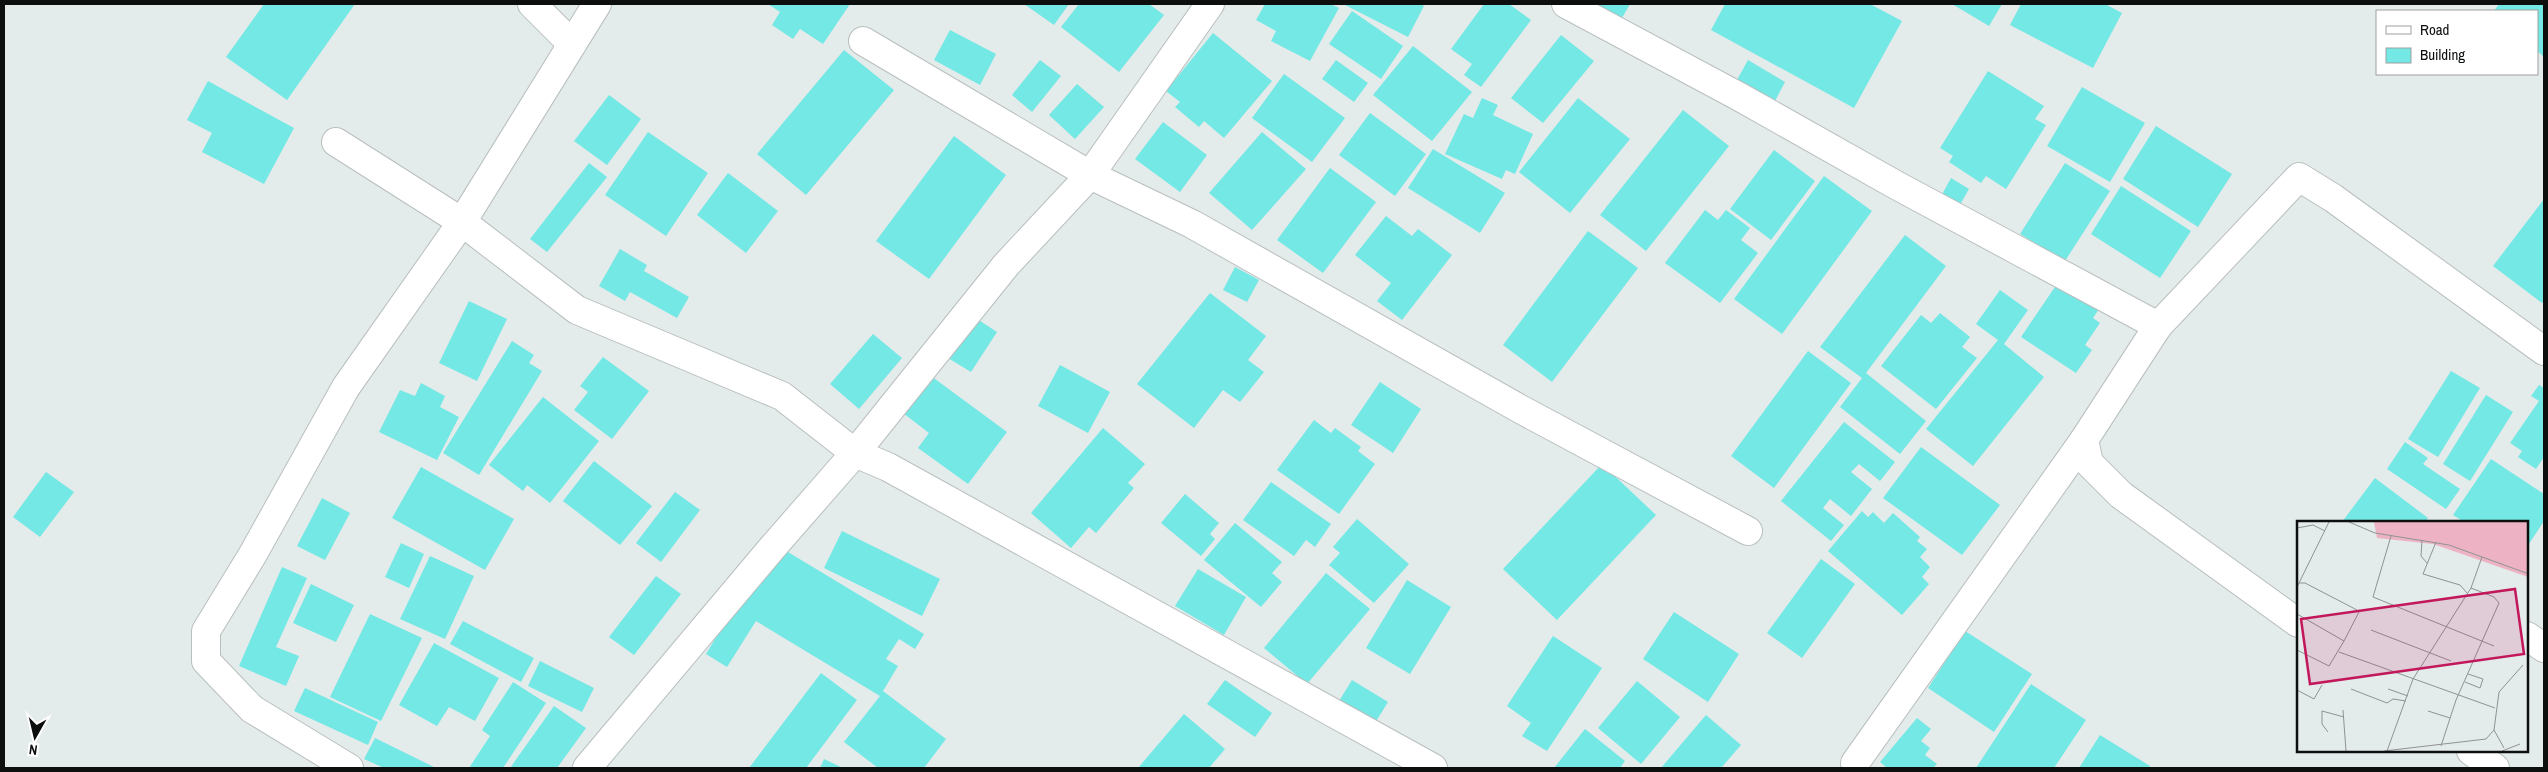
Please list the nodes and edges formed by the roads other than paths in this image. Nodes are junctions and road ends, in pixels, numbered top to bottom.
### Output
1 (532, 4) edge
2 (597, 4) edge
3 (1210, 4) edge
4 (1566, 4) edge
5 (863, 41) dead end
6 (572, 44) junction
7 (336, 142) dead end
8 (1090, 175) junction
9 (462, 222) junction
10 (2158, 326) junction
11 (2544, 351) edge
12 (2084, 440) junction
13 (855, 453) junction
14 (1748, 531) dead end
15 (2297, 622) edge
16 (2528, 637) edge
17 (2544, 648) edge
18 (2472, 752) edge
19 (1855, 763) dead end
20 (349, 768) edge
21 (587, 768) edge
22 (1433, 768) edge
23 (2495, 768) edge

1 - 6 street
2 - 6 street
3 - 8 street
4 - 10 street
5 - 8 street
6 - 9 street
7 - 9 street
8 - 13 street
8 - 14 street
9 - 13 street
9 - 20 street
10 - 11 street
10 - 12 street
12 - 15 street
12 - 19 street
13 - 21 street
13 - 22 street
16 - 17 street
18 - 23 street

